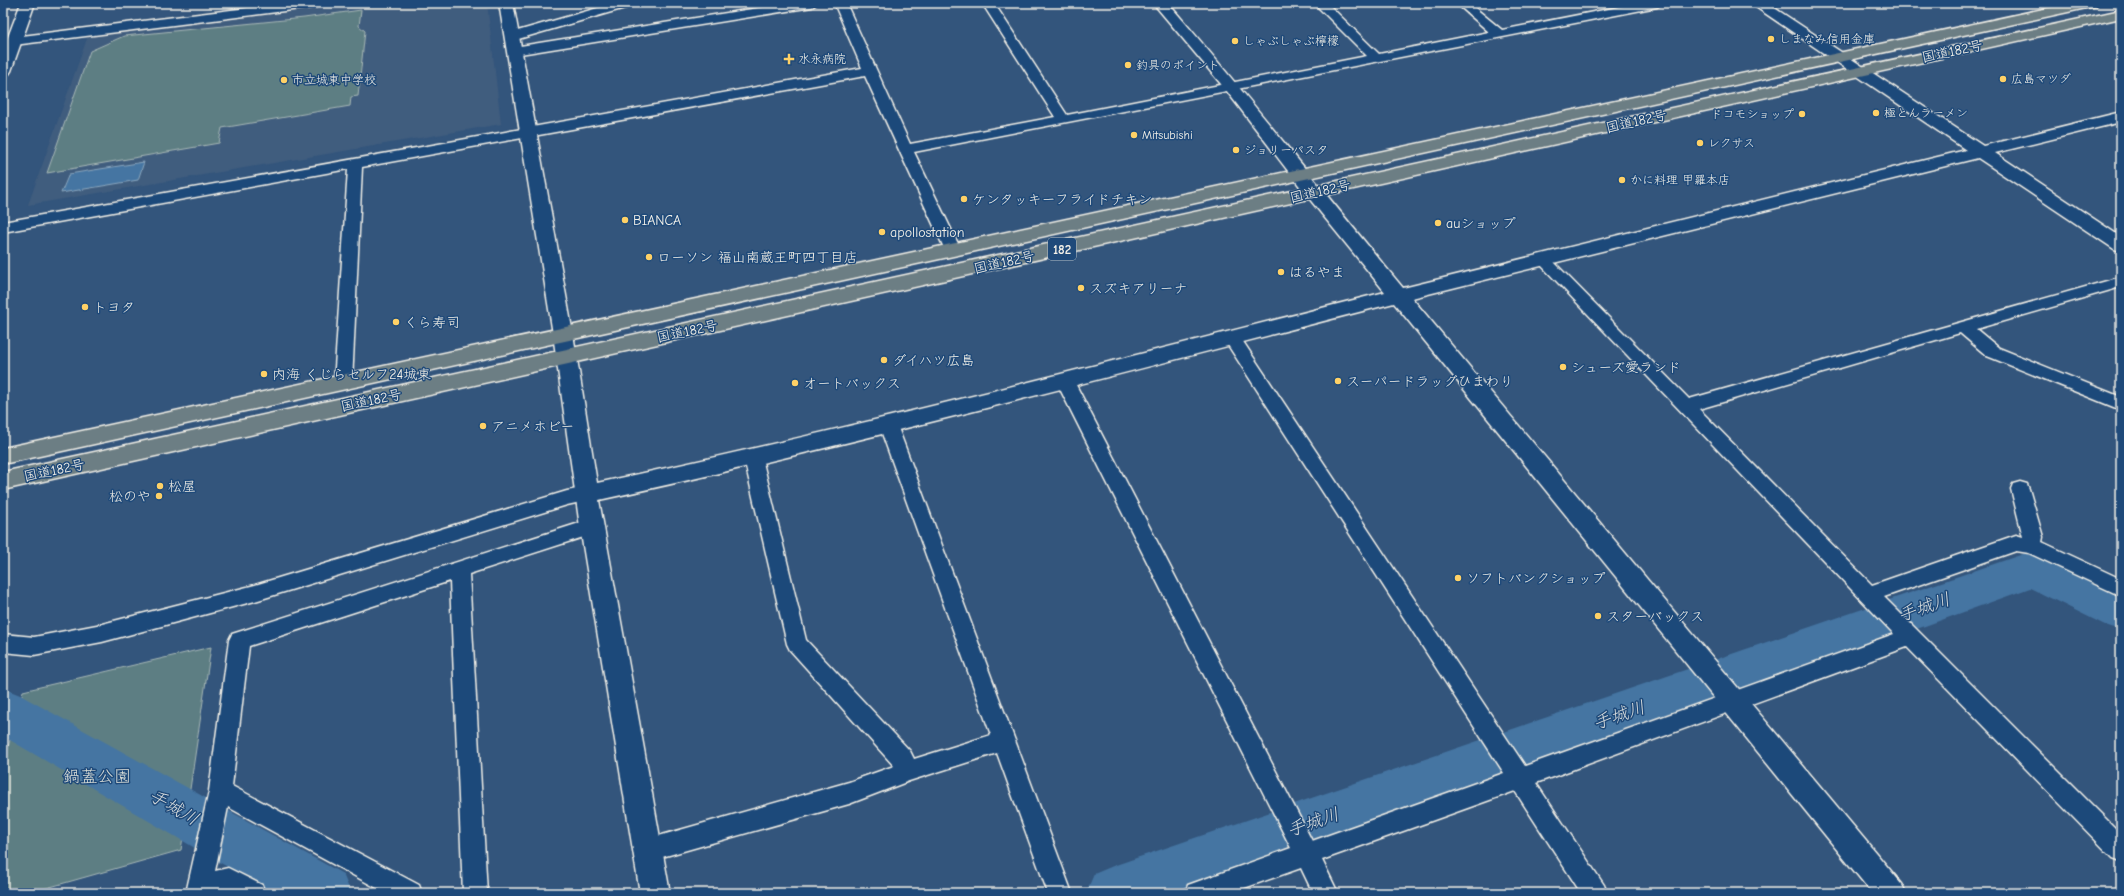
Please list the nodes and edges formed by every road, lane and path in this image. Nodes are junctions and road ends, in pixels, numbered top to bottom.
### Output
1 (28, 3) edge
2 (208, 3) edge
3 (316, 3) edge
4 (506, 3) edge
5 (628, 3) edge
6 (812, 3) edge
7 (840, 3) edge
8 (988, 3) edge
9 (1160, 3) edge
10 (1320, 3) edge
11 (1462, 3) edge
12 (1604, 3) edge
13 (1657, 3) edge
14 (1757, 3) edge
15 (2091, 3) edge
16 (1615, 11) junction
17 (2121, 14) edge
18 (206, 18) junction
19 (1499, 34) junction
20 (14, 41) junction
21 (512, 44) junction
22 (1376, 58) junction
23 (1840, 58) junction
24 (3, 71) edge
25 (869, 71) junction
26 (1859, 71) junction
27 (1232, 87) junction
28 (2121, 117) edge
29 (1063, 120) junction
30 (528, 133) junction
31 (907, 149) junction
32 (1980, 152) junction
33 (355, 164) junction
34 (1300, 175) junction
35 (1314, 193) junction
36 (3, 227) edge
37 (2121, 245) edge
38 (953, 250) junction
39 (1545, 261) junction
40 (2121, 282) edge
41 (1399, 295) junction
42 (1963, 327) junction
43 (563, 334) junction
44 (1232, 338) junction
45 (566, 357) junction
46 (1065, 381) junction
47 (343, 383) junction
48 (2121, 404) edge
49 (1686, 406) junction
50 (888, 425) junction
51 (3, 456) edge
52 (753, 458) junction
53 (3, 482) edge
54 (2020, 489) dead end
55 (587, 494) junction
56 (592, 527) junction
57 (2032, 546) junction
58 (459, 569) junction
59 (2121, 588) edge
60 (1872, 598) junction
61 (1906, 633) junction
62 (3, 643) edge
63 (1731, 698) junction
64 (1004, 741) junction
65 (909, 771) junction
66 (1517, 773) junction
67 (218, 797) junction
68 (1303, 849) junction
69 (648, 850) junction
70 (2121, 850) edge
71 (198, 890) edge
72 (1059, 890) edge
73 (253, 893) edge
74 (410, 893) edge
75 (475, 893) edge
76 (655, 893) edge
77 (1197, 893) edge
78 (1326, 893) edge
79 (1595, 893) edge
80 (1891, 893) edge

1 - 20 street
2 - 18 street
3 - 18 street
4 - 21 street
5 - 21 street
6 - 21 street
7 - 25 street
8 - 29 street
9 - 27 street
10 - 22 street
11 - 19 street
12 - 16 street
13 - 16 street
14 - 23 street
15 - 23 highway, 国道182号 / 182
16 - 19 street
17 - 26 highway, 国道182号 / 182
18 - 20 street
19 - 22 street
20 - 24 street
21 - 30 street
22 - 27 street
23 - 26 street
23 - 34 highway, 国道182号 / 182
25 - 30 street
25 - 31 street
26 - 32 street
26 - 35 highway, 国道182号 / 182
27 - 29 street
27 - 34 street
28 - 32 street
29 - 31 street
30 - 33 street
30 - 43 street
31 - 38 street
32 - 37 street
32 - 39 street
33 - 36 street
33 - 47 street
34 - 35 street
34 - 38 highway, 国道182号 / 182
35 - 41 street
35 - 45 highway, 国道182号 / 182
38 - 43 highway, 国道182号 / 182
39 - 41 street
39 - 49 street
40 - 42 street
41 - 44 street
41 - 63 street
42 - 48 street
42 - 49 street
43 - 45 street
43 - 47 highway, 国道182号 / 182
44 - 46 street
44 - 66 street
45 - 53 highway, 国道182号 / 182
45 - 55 street
46 - 50 street
46 - 68 street
47 - 51 highway, 国道182号 / 182
49 - 60 street
50 - 52 street
50 - 64 street
52 - 55 street
52 - 65 street
54 - 57 street
55 - 56 street
55 - 62 street
56 - 58 street
56 - 69 street
57 - 59 street
57 - 60 street
58 - 67 street
58 - 75 street
60 - 61 street
61 - 63 street
61 - 70 street
63 - 66 street
63 - 80 street
64 - 65 street
64 - 72 street
65 - 69 street
66 - 68 street
66 - 79 street
67 - 71 street
67 - 74 street
68 - 77 street
68 - 78 street
69 - 76 street
71 - 73 street

